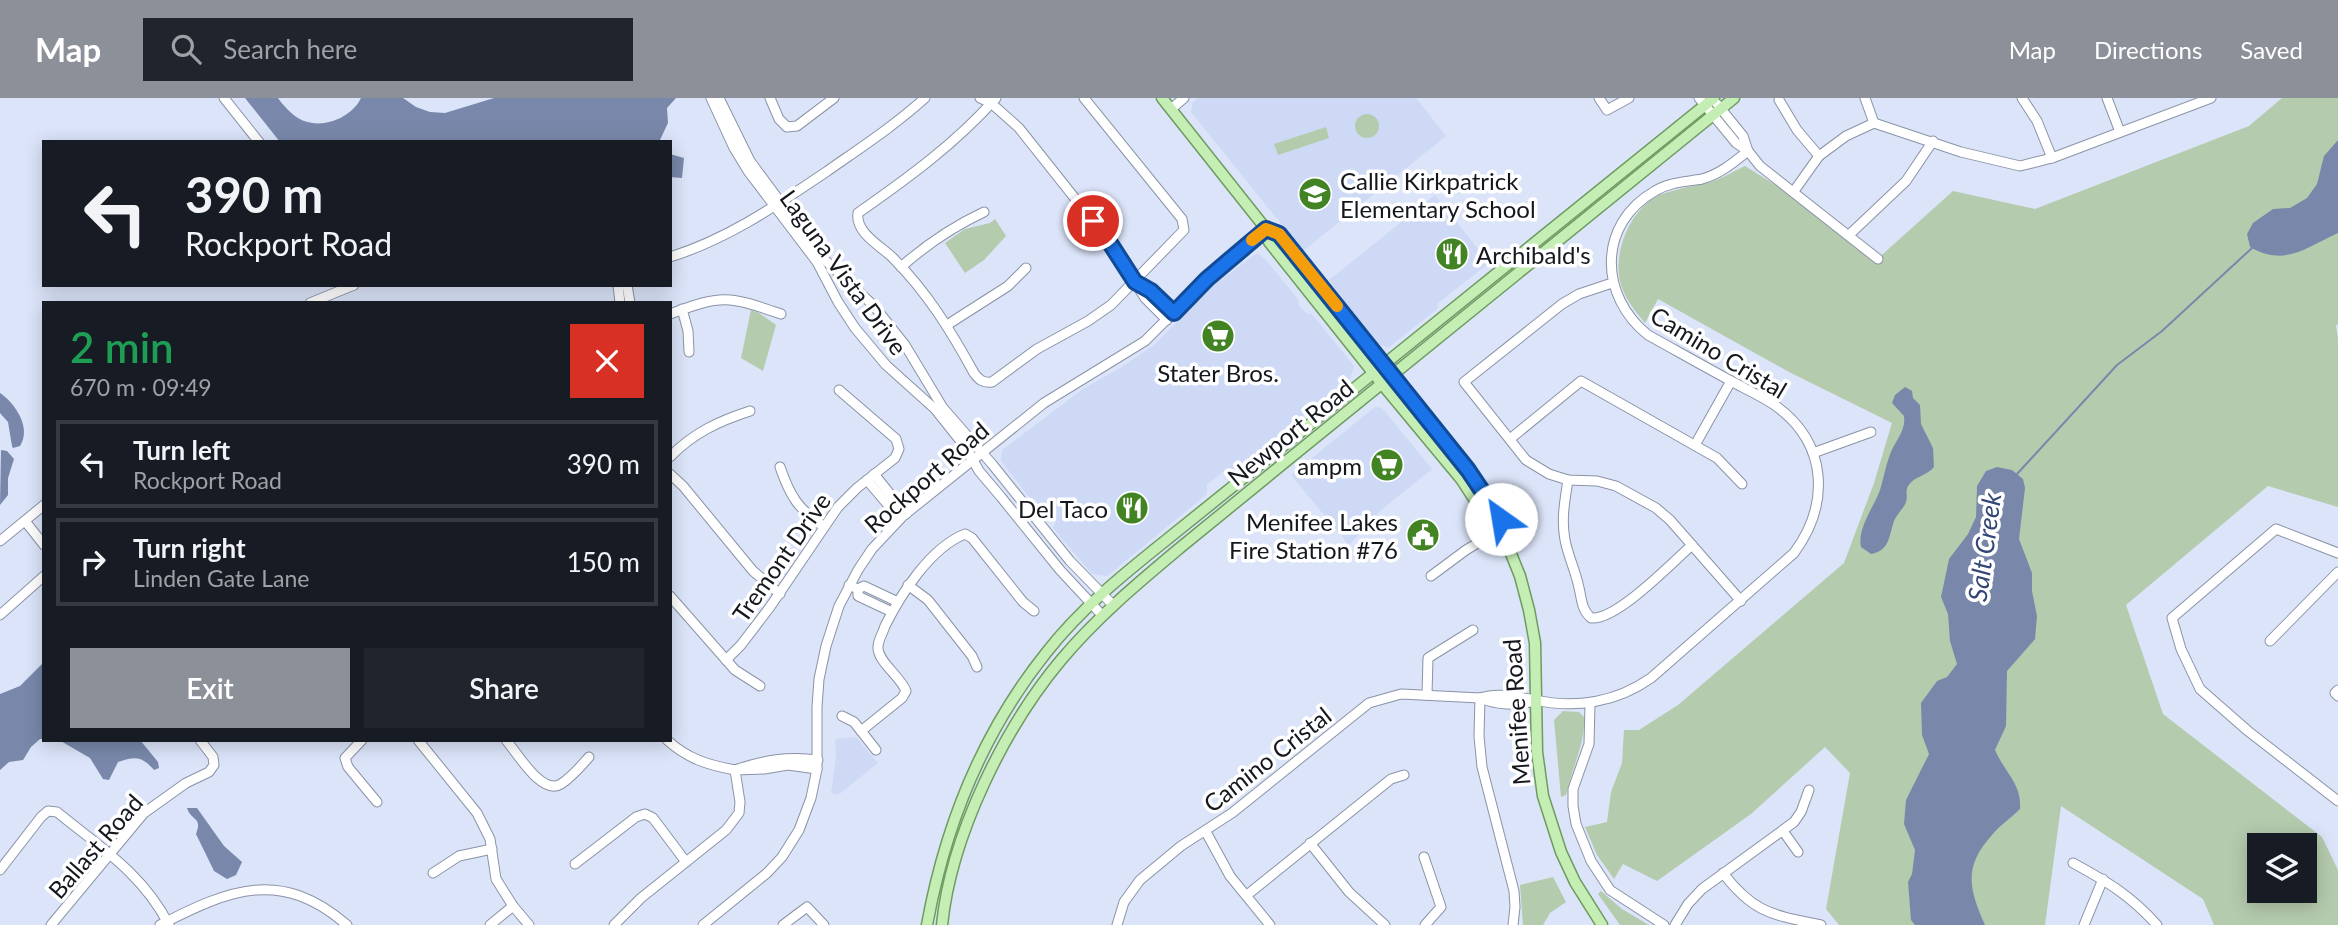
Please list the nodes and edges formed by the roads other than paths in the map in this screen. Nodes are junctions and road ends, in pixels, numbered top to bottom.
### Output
1 (224, 98) edge
2 (711, 98) edge
3 (719, 98) edge
4 (770, 98) edge
5 (834, 98) edge
6 (925, 98) edge
7 (980, 98) edge
8 (1084, 98) edge
9 (1163, 98) edge
10 (1184, 98) edge
11 (1599, 98) edge
12 (1629, 98) edge
13 (1734, 98) edge
14 (1865, 98) edge
15 (2022, 98) edge
16 (2107, 98) edge
17 (2211, 98) edge
18 (992, 100) edge
19 (1709, 100) edge
20 (1779, 100) dead end
21 (2186, 103) edge
22 (1171, 109) junction
23 (1717, 112) junction
24 (1874, 123) junction
25 (2120, 132) junction
26 (257, 140) edge
27 (1933, 141) junction
28 (1748, 151) junction
29 (1819, 156) junction
30 (2052, 158) junction
31 (1794, 191) junction
32 (777, 205) junction
33 (984, 212) dead end
34 (1266, 229) junction
35 (1849, 235) junction
36 (672, 256) edge
37 (1878, 259) dead end
38 (901, 267) junction
39 (1026, 268) dead end
40 (1135, 282) junction
41 (1612, 283) junction
42 (348, 287) edge
43 (315, 301) edge
44 (682, 309) junction
45 (672, 313) edge
46 (780, 314) dead end
47 (1170, 317) junction
48 (947, 325) junction
49 (689, 352) dead end
50 (1383, 364) junction
51 (1373, 373) junction
52 (1392, 376) junction
53 (1731, 381) junction
54 (1382, 384) junction
55 (839, 390) dead end
56 (750, 411) dead end
57 (1871, 432) dead end
58 (1510, 439) junction
59 (1695, 445) junction
60 (1813, 453) junction
61 (672, 455) edge
62 (977, 457) junction
63 (780, 467) dead end
64 (672, 476) edge
65 (871, 477) junction
66 (1569, 480) junction
67 (1742, 484) dead end
68 (42, 507) edge
69 (903, 517) junction
70 (25, 521) junction
71 (823, 526) junction
72 (1501, 529) junction
73 (0, 541) edge
74 (42, 542) edge
75 (1692, 545) junction
76 (2338, 553) edge
77 (2338, 572) edge
78 (1431, 576) dead end
79 (42, 578) edge
80 (908, 585) junction
81 (854, 587) junction
82 (877, 592) junction
83 (1102, 593) junction
84 (780, 594) junction
85 (672, 598) edge
86 (1741, 601) junction
87 (898, 602) junction
88 (872, 603) junction
89 (1091, 604) junction
90 (1112, 604) junction
91 (1034, 611) dead end
92 (892, 612) junction
93 (1101, 614) junction
94 (0, 615) edge
95 (1473, 630) dead end
96 (2270, 641) dead end
97 (726, 660) junction
98 (976, 667) dead end
99 (760, 686) dead end
100 (1427, 695) junction
101 (1480, 698) junction
102 (1536, 701) junction
103 (1590, 704) junction
104 (842, 716) dead end
105 (861, 731) junction
106 (202, 742) edge
107 (360, 742) edge
108 (420, 742) edge
109 (508, 742) edge
110 (669, 742) edge
111 (876, 750) dead end
112 (589, 757) dead end
113 (818, 764) junction
114 (735, 770) junction
115 (1404, 775) dead end
116 (1809, 790) dead end
117 (2338, 801) edge
118 (376, 802) dead end
119 (1783, 831) junction
120 (1206, 832) junction
121 (1310, 843) junction
122 (492, 849) junction
123 (1798, 852) dead end
124 (108, 854) junction
125 (1424, 857) dead end
126 (686, 862) junction
127 (2073, 863) dead end
128 (575, 864) dead end
129 (0, 870) edge
130 (433, 873) dead end
131 (1723, 873) junction
132 (2103, 879) junction
133 (1247, 895) junction
134 (513, 905) junction
135 (165, 924) edge
136 (51, 925) edge
137 (348, 925) edge
138 (490, 925) edge
139 (529, 925) edge
140 (614, 925) edge
141 (703, 925) edge
142 (783, 925) edge
143 (824, 925) edge
144 (927, 925) edge
145 (942, 925) edge
146 (1116, 925) edge
147 (1270, 925) edge
148 (1385, 925) edge
149 (1424, 925) edge
150 (1513, 925) edge
151 (1602, 925) edge
152 (1664, 925) edge
153 (1675, 925) edge
154 (1821, 925) edge
155 (2084, 925) edge
156 (2157, 925) edge

1 - 26 street
2 - 32 street, Laguna Vista Drive
3 - 32 street, Laguna Vista Drive
4 - 5 street
6 - 32 street
7 - 18 street
8 - 40 street
9 - 22 main road, Menifee Road
10 - 22 street
11 - 12 street
13 - 23 main road, Newport Road
14 - 24 street
15 - 30 street
16 - 25 street
17 - 21 street
18 - 38 street
18 - 40 street
19 - 23 street
19 - 50 main road, Newport Road
20 - 29 street
21 - 25 street
22 - 34 main road, Menifee Road
23 - 28 street
23 - 52 main road, Newport Road
24 - 27 street
24 - 29 street
25 - 30 street
27 - 30 street
27 - 35 street
28 - 31 street
28 - 41 street, Camino Cristal
29 - 31 street
31 - 35 street
32 - 36 street
32 - 62 street, Laguna Vista Drive
32 - 62 street, Laguna Vista Drive
33 - 38 street
34 - 47 street, Rockport Road
34 - 50 main road, Menifee Road
34 - 51 main road, Menifee Road
35 - 37 street
38 - 48 street
39 - 48 street
40 - 47 street
40 - 48 street
41 - 53 street, Camino Cristal
41 - 58 street
42 - 43 street
44 - 45 street
44 - 46 street
44 - 49 street
47 - 62 street, Rockport Road
50 - 51 main road, Newport Road
50 - 52 main road, Menifee Road
51 - 54 main road, Menifee Road
51 - 83 main road, Newport Road
52 - 54 main road, Newport Road
52 - 72 main road, Menifee Road
53 - 59 street
53 - 60 street, Camino Cristal
54 - 72 main road, Menifee Road
54 - 90 main road, Newport Road
55 - 65 street, Tremont Drive
56 - 61 street
57 - 60 street
58 - 59 street
58 - 66 street
59 - 67 street
60 - 86 street, Camino Cristal
62 - 69 street, Rockport Road
62 - 83 street, Laguna Vista Drive
62 - 89 street, Laguna Vista Drive
63 - 71 street
64 - 84 street
65 - 69 street
65 - 71 street, Tremont Drive
66 - 75 street
66 - 75 street
68 - 70 street
69 - 81 street, Rockport Road
70 - 73 street
70 - 74 street
71 - 84 street, Tremont Drive
72 - 78 street
72 - 102 main road, Menifee Road
75 - 86 street
76 - 117 street
77 - 96 street
79 - 94 street
80 - 87 street
80 - 91 street
80 - 98 street
81 - 82 street
81 - 88 street
81 - 113 street, Rockport Road
82 - 87 street
82 - 88 street
83 - 89 main road, Newport Road
83 - 90 street, Laguna Vista Drive
84 - 97 street, Tremont Drive
85 - 97 street
86 - 103 street, Camino Cristal
87 - 92 street
88 - 92 street
89 - 93 street, Laguna Vista Drive
89 - 144 main road, Newport Road
90 - 93 main road, Newport Road
92 - 105 street
93 - 145 main road, Newport Road
95 - 100 street
97 - 99 street
100 - 101 street, Camino Cristal
100 - 120 street, Camino Cristal
101 - 102 street, Camino Cristal
101 - 150 street
102 - 103 street, Camino Cristal
102 - 151 main road, Menifee Road
103 - 152 street
104 - 105 street
105 - 111 street
106 - 124 street, Ballast Road
107 - 118 street
108 - 122 street
109 - 112 street
110 - 114 street
113 - 114 street
113 - 141 street, Rockport Road
114 - 126 street
115 - 121 street
116 - 119 street
119 - 123 street
119 - 131 street
120 - 133 street
120 - 146 street, Camino Cristal
121 - 133 street
121 - 148 street
122 - 130 street
122 - 134 street
124 - 129 street
124 - 135 street
124 - 136 street, Ballast Road
125 - 149 street
126 - 128 street
126 - 140 street
127 - 132 street
131 - 153 street
131 - 154 street
132 - 155 street
132 - 156 street
133 - 147 street
134 - 138 street
134 - 139 street
135 - 137 street
142 - 143 street

